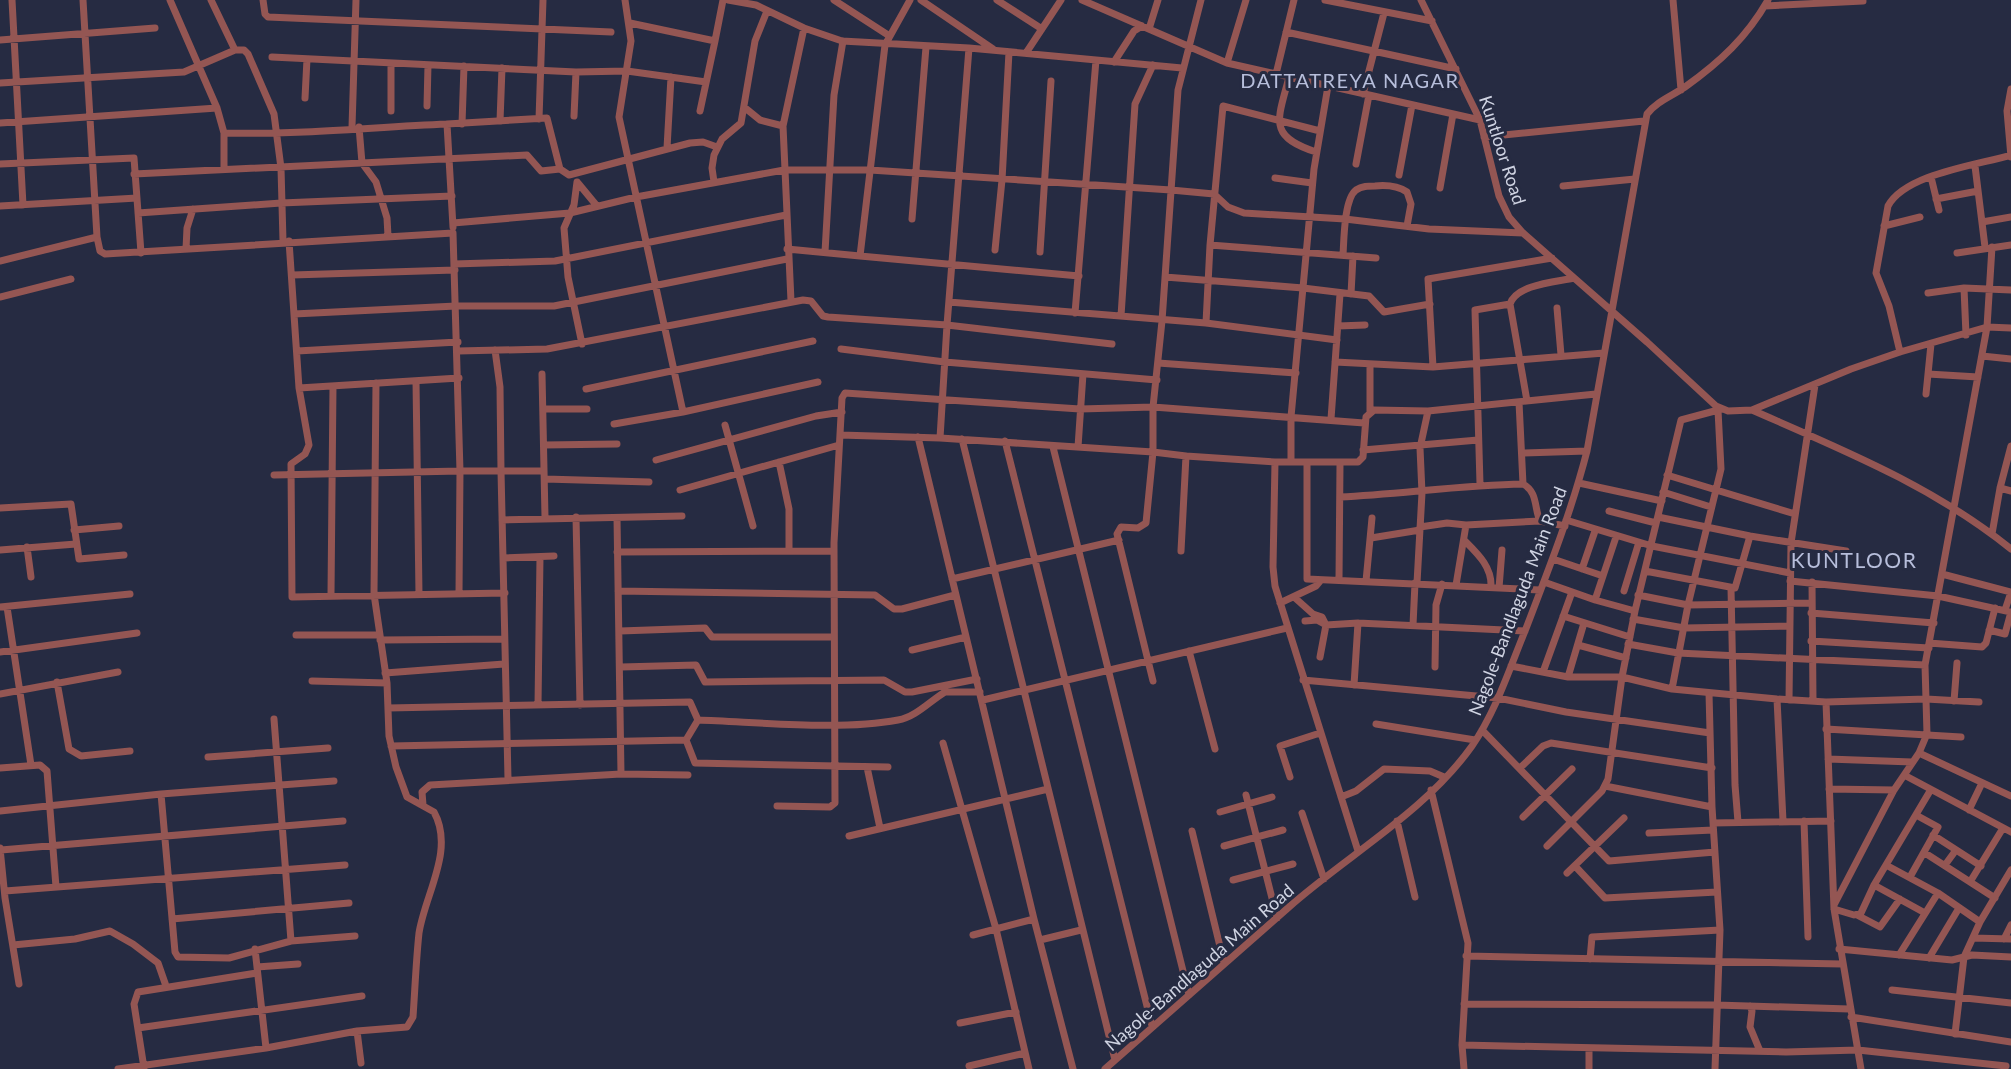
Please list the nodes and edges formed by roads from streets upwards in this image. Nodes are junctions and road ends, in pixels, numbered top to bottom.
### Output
1 (12, 0) edge
2 (83, 0) edge
3 (170, 0) edge
4 (211, 0) edge
5 (263, 0) edge
6 (356, 0) edge
7 (543, 0) edge
8 (625, 0) edge
9 (723, 0) edge
10 (728, 0) edge
11 (834, 0) edge
12 (910, 0) edge
13 (921, 0) edge
14 (997, 0) edge
15 (1061, 0) edge
16 (1082, 0) edge
17 (1158, 0) edge
18 (1201, 0) edge
19 (1246, 0) edge
20 (1294, 0) edge
21 (1325, 0) edge
22 (1421, 0) edge
23 (1673, 0) edge
24 (1863, 1) edge
25 (757, 3) edge
26 (1766, 3) edge
27 (767, 11) junction
28 (1384, 14) junction
29 (1432, 21) junction
30 (355, 22) junction
31 (630, 23) junction
32 (1145, 27) junction
33 (155, 28) dead end
34 (804, 28) junction
35 (1042, 29) junction
36 (542, 30) junction
37 (611, 32) dead end
38 (1286, 32) junction
39 (85, 33) junction
40 (888, 35) junction
41 (14, 39) junction
42 (0, 40) edge
43 (715, 41) junction
44 (843, 41) junction
45 (885, 45) junction
46 (1188, 46) junction
47 (927, 48) junction
48 (969, 48) junction
49 (235, 50) junction
50 (995, 51) junction
51 (1009, 52) junction
52 (1373, 52) junction
53 (1026, 53) junction
54 (272, 57) dead end
55 (307, 59) junction
56 (1096, 60) junction
57 (353, 61) junction
58 (1114, 62) junction
59 (391, 63) junction
60 (1227, 63) junction
61 (428, 65) junction
62 (1153, 65) junction
63 (199, 66) junction
64 (464, 66) junction
65 (502, 68) junction
66 (1182, 68) junction
67 (1456, 69) junction
68 (540, 70) junction
69 (627, 71) junction
70 (576, 72) junction
71 (1276, 74) junction
72 (671, 77) junction
73 (1289, 77) junction
74 (88, 79) junction
75 (1051, 81) dead end
76 (706, 82) junction
77 (0, 83) edge
78 (15, 83) junction
79 (1328, 86) junction
80 (1681, 90) junction
81 (2010, 92) edge
82 (1366, 94) junction
83 (305, 98) dead end
84 (1412, 105) junction
85 (427, 106) dead end
86 (744, 106) junction
87 (217, 108) junction
88 (391, 111) dead end
89 (700, 111) dead end
90 (1454, 114) junction
91 (574, 116) dead end
92 (90, 118) junction
93 (539, 119) junction
94 (1480, 120) junction
95 (500, 121) junction
96 (16, 122) junction
97 (1278, 122) junction
98 (1644, 122) junction
99 (0, 123) edge
100 (447, 124) junction
101 (462, 124) junction
102 (783, 126) junction
103 (356, 127) junction
104 (2009, 127) edge
105 (1320, 131) junction
106 (224, 133) junction
107 (278, 135) junction
108 (1484, 137) junction
109 (717, 147) junction
110 (667, 148) junction
111 (1316, 152) junction
112 (2011, 156) edge
113 (628, 157) junction
114 (449, 158) junction
115 (92, 159) junction
116 (19, 163) junction
117 (362, 163) junction
118 (0, 164) edge
119 (1356, 164) dead end
120 (1975, 166) junction
121 (281, 168) junction
122 (224, 169) junction
123 (560, 169) junction
124 (784, 170) junction
125 (829, 170) junction
126 (870, 170) junction
127 (576, 172) junction
128 (134, 174) junction
129 (915, 174) junction
130 (1399, 175) dead end
131 (958, 177) junction
132 (1931, 177) junction
133 (1275, 178) dead end
134 (1635, 179) junction
135 (1002, 180) junction
136 (577, 182) junction
137 (714, 182) junction
138 (1044, 183) junction
139 (1312, 183) junction
140 (1088, 186) junction
141 (1563, 186) dead end
142 (1130, 188) junction
143 (1440, 188) dead end
144 (1171, 190) junction
145 (1978, 191) junction
146 (1214, 194) junction
147 (452, 196) junction
148 (636, 196) junction
149 (137, 198) junction
150 (381, 199) junction
151 (1936, 199) junction
152 (94, 200) junction
153 (281, 203) junction
154 (23, 205) junction
155 (0, 206) edge
156 (597, 206) junction
157 (193, 209) junction
158 (1939, 210) dead end
159 (138, 213) junction
160 (570, 213) junction
161 (786, 215) junction
162 (2011, 217) edge
163 (1920, 218) dead end
164 (912, 219) dead end
165 (1309, 219) junction
166 (1345, 219) junction
167 (1982, 222) junction
168 (453, 223) junction
169 (1407, 226) junction
170 (1884, 226) junction
171 (1522, 232) junction
172 (453, 233) junction
173 (388, 236) junction
174 (97, 237) junction
175 (286, 241) junction
176 (646, 244) junction
177 (1210, 245) junction
178 (2011, 245) edge
179 (1988, 247) junction
180 (186, 249) junction
181 (787, 249) junction
182 (995, 250) dead end
183 (1306, 251) junction
184 (825, 252) junction
185 (1040, 252) dead end
186 (141, 253) junction
187 (1957, 253) dead end
188 (1343, 255) junction
189 (860, 256) junction
190 (1353, 256) junction
191 (567, 258) junction
192 (1376, 258) dead end
193 (1552, 258) junction
194 (787, 259) junction
195 (0, 261) edge
196 (952, 264) junction
197 (454, 267) junction
198 (292, 275) junction
199 (1079, 276) junction
200 (1165, 277) junction
201 (1574, 278) junction
202 (71, 279) dead end
203 (1209, 281) junction
204 (655, 285) junction
205 (1303, 288) junction
206 (1964, 288) junction
207 (1991, 289) junction
208 (2011, 290) edge
209 (1928, 293) dead end
210 (1340, 294) junction
211 (1351, 294) junction
212 (0, 297) edge
213 (791, 301) junction
214 (574, 302) junction
215 (949, 302) junction
216 (1430, 304) junction
217 (1510, 304) junction
218 (456, 306) junction
219 (1557, 308) dead end
220 (1612, 312) junction
221 (1075, 313) junction
222 (294, 314) junction
223 (1121, 316) junction
224 (1162, 321) junction
225 (1206, 323) junction
226 (946, 325) junction
227 (1365, 325) dead end
228 (664, 326) junction
229 (1338, 326) junction
230 (1987, 327) junction
231 (2011, 328) edge
232 (1300, 335) junction
233 (1966, 335) junction
234 (1337, 340) junction
235 (813, 341) dead end
236 (458, 342) junction
237 (582, 344) junction
238 (1112, 344) dead end
239 (1931, 344) junction
240 (841, 349) dead end
241 (495, 350) junction
242 (297, 351) junction
243 (458, 351) junction
244 (1900, 352) junction
245 (1604, 353) junction
246 (1561, 355) junction
247 (1982, 356) junction
248 (2011, 359) edge
249 (1520, 361) junction
250 (945, 362) junction
251 (1335, 362) junction
252 (1158, 363) junction
253 (1475, 363) junction
254 (1370, 365) junction
255 (1433, 367) junction
256 (674, 370) junction
257 (1296, 373) junction
258 (543, 374) dead end
259 (1083, 374) junction
260 (1928, 374) junction
261 (1978, 377) junction
262 (459, 378) junction
263 (1157, 380) junction
264 (416, 381) junction
265 (818, 382) dead end
266 (376, 383) junction
267 (333, 386) junction
268 (1815, 386) junction
269 (300, 388) junction
270 (586, 388) dead end
271 (1596, 394) junction
272 (1926, 394) dead end
273 (941, 399) junction
274 (1523, 402) junction
275 (1477, 406) junction
276 (1153, 407) junction
277 (543, 409) junction
278 (587, 409) dead end
279 (1080, 409) junction
280 (1720, 410) junction
281 (1752, 410) junction
282 (1428, 411) junction
283 (683, 412) junction
284 (842, 412) junction
285 (1370, 412) junction
286 (1292, 417) junction
287 (1331, 419) junction
288 (1364, 423) junction
289 (614, 424) dead end
290 (725, 425) dead end
291 (840, 435) junction
292 (1808, 435) junction
293 (918, 437) junction
294 (940, 438) junction
295 (962, 439) junction
296 (729, 440) junction
297 (1478, 440) junction
298 (1005, 441) junction
299 (617, 444) dead end
300 (1421, 444) junction
301 (544, 445) junction
302 (839, 445) junction
303 (2011, 446) edge
304 (1053, 447) junction
305 (1078, 447) junction
306 (1363, 450) junction
307 (1587, 451) junction
308 (1153, 452) junction
309 (1523, 453) junction
310 (1185, 456) junction
311 (656, 460) dead end
312 (779, 462) junction
313 (1275, 462) junction
314 (1291, 462) junction
315 (1307, 462) junction
316 (1340, 464) junction
317 (374, 471) junction
318 (460, 471) junction
319 (501, 471) junction
320 (544, 471) junction
321 (418, 472) junction
322 (332, 473) junction
323 (291, 474) junction
324 (739, 474) junction
325 (274, 475) dead end
326 (1667, 475) junction
327 (545, 479) junction
328 (649, 482) dead end
329 (1579, 483) junction
330 (1480, 484) junction
331 (1523, 484) junction
332 (2000, 488) junction
333 (1716, 489) junction
334 (680, 490) dead end
335 (2011, 491) edge
336 (1664, 492) junction
337 (1422, 493) junction
338 (1340, 497) junction
339 (1662, 501) junction
340 (1953, 505) junction
341 (1711, 507) junction
342 (0, 508) edge
343 (1609, 511) dead end
344 (1795, 514) junction
345 (682, 516) dead end
346 (545, 517) junction
347 (576, 517) junction
348 (617, 518) junction
349 (1372, 518) dead end
350 (502, 520) junction
351 (1657, 520) junction
352 (1540, 521) junction
353 (1565, 523) junction
354 (1467, 525) junction
355 (118, 526) dead end
356 (753, 526) dead end
357 (1706, 528) junction
358 (1420, 529) junction
359 (74, 530) junction
360 (1595, 531) junction
361 (1992, 534) junction
362 (1750, 536) junction
363 (1616, 537) junction
364 (1371, 538) junction
365 (1119, 540) junction
366 (1465, 541) junction
367 (1639, 542) junction
368 (1791, 543) junction
369 (76, 544) junction
370 (1652, 546) junction
371 (27, 548) junction
372 (1077, 549) junction
373 (2011, 549) edge
374 (0, 550) edge
375 (789, 550) junction
376 (1502, 550) dead end
377 (834, 551) junction
378 (1181, 551) dead end
379 (1846, 551) dead end
380 (618, 552) junction
381 (124, 555) dead end
382 (1700, 555) junction
383 (554, 556) dead end
384 (540, 557) junction
385 (504, 558) junction
386 (1035, 559) junction
387 (1553, 559) junction
388 (1744, 564) junction
389 (1582, 569) junction
390 (993, 570) junction
391 (1645, 571) junction
392 (1790, 573) junction
393 (1942, 574) junction
394 (1603, 576) junction
395 (31, 577) dead end
396 (952, 579) junction
397 (1321, 580) junction
398 (1340, 580) junction
399 (1366, 581) junction
400 (1694, 581) junction
401 (1790, 581) junction
402 (1544, 582) junction
403 (1812, 582) junction
404 (1416, 583) junction
405 (1443, 584) junction
406 (1456, 585) junction
407 (1495, 587) junction
408 (1731, 588) junction
409 (618, 591) junction
410 (1540, 591) junction
411 (1624, 591) dead end
412 (1572, 592) junction
413 (2011, 592) edge
414 (504, 593) junction
415 (130, 594) dead end
416 (331, 594) junction
417 (374, 594) junction
418 (419, 594) junction
419 (459, 594) junction
420 (834, 594) junction
421 (955, 595) junction
422 (1638, 595) junction
423 (1938, 596) junction
424 (1294, 597) junction
425 (1595, 600) junction
426 (1280, 603) junction
427 (1811, 603) junction
428 (1732, 604) junction
429 (1788, 604) junction
430 (1688, 605) junction
431 (3, 607) edge
432 (1995, 608) junction
433 (1635, 611) junction
434 (2009, 612) edge
435 (1811, 613) junction
436 (1563, 616) junction
437 (1633, 620) junction
438 (1305, 621) dead end
439 (1358, 623) junction
440 (1584, 623) junction
441 (1934, 623) junction
442 (1326, 625) junction
443 (1413, 625) junction
444 (1437, 626) junction
445 (1788, 626) junction
446 (1732, 627) junction
447 (1287, 628) junction
448 (1684, 628) junction
449 (1989, 630) junction
450 (620, 631) junction
451 (1525, 631) junction
452 (136, 633) dead end
453 (296, 635) dead end
454 (380, 637) junction
455 (966, 637) junction
456 (834, 638) junction
457 (504, 639) junction
458 (1629, 640) junction
459 (1811, 641) junction
460 (1578, 645) junction
461 (1929, 645) junction
462 (912, 650) dead end
463 (13, 651) junction
464 (1189, 651) junction
465 (0, 652) edge
466 (1678, 653) junction
467 (1732, 655) junction
468 (1320, 657) dead end
469 (1626, 658) junction
470 (1147, 659) junction
471 (1789, 659) junction
472 (1812, 659) junction
473 (1957, 663) dead end
474 (504, 664) junction
475 (1924, 665) junction
476 (1511, 666) junction
477 (621, 667) junction
478 (1435, 668) dead end
479 (1106, 670) junction
480 (118, 672) dead end
481 (1543, 672) junction
482 (386, 673) junction
483 (1568, 677) junction
484 (1622, 677) junction
485 (977, 678) junction
486 (1065, 679) junction
487 (834, 680) junction
488 (1303, 680) junction
489 (312, 681) dead end
490 (1153, 681) dead end
491 (57, 682) junction
492 (387, 683) junction
493 (1354, 685) junction
494 (926, 689) junction
495 (1672, 689) junction
496 (1024, 690) junction
497 (19, 692) junction
498 (946, 692) junction
499 (1708, 693) junction
500 (0, 694) edge
501 (1732, 695) junction
502 (981, 696) junction
503 (1498, 698) junction
504 (1777, 699) junction
505 (1926, 699) junction
506 (1789, 700) junction
507 (1813, 701) junction
508 (1954, 701) junction
509 (1826, 702) junction
510 (1979, 702) dead end
511 (621, 703) junction
512 (538, 705) junction
513 (580, 705) junction
514 (504, 706) junction
515 (388, 708) junction
516 (274, 719) dead end
517 (1617, 719) junction
518 (698, 720) junction
519 (834, 724) junction
520 (1376, 724) dead end
521 (1826, 729) junction
522 (1482, 730) junction
523 (1320, 733) junction
524 (1710, 733) junction
525 (1927, 734) junction
526 (1961, 737) dead end
527 (686, 740) junction
528 (1475, 740) junction
529 (622, 741) junction
530 (506, 743) junction
531 (943, 743) dead end
532 (392, 746) junction
533 (328, 748) dead end
534 (1215, 749) dead end
535 (130, 751) dead end
536 (277, 752) junction
537 (1612, 752) junction
538 (1919, 753) junction
539 (208, 757) dead end
540 (1828, 759) junction
541 (1912, 762) junction
542 (31, 765) junction
543 (835, 767) junction
544 (867, 767) junction
545 (888, 767) dead end
546 (0, 768) edge
547 (1520, 768) junction
548 (1712, 768) junction
549 (1572, 770) dead end
550 (621, 774) junction
551 (688, 775) dead end
552 (1906, 776) junction
553 (1290, 777) dead end
554 (1443, 777) junction
555 (508, 779) junction
556 (334, 781) dead end
557 (1982, 783) junction
558 (279, 785) junction
559 (1605, 786) junction
560 (1047, 789) junction
561 (1829, 789) junction
562 (1431, 790) junction
563 (1894, 790) junction
564 (1930, 790) junction
565 (161, 794) junction
566 (1546, 794) junction
567 (1246, 795) dead end
568 (2011, 796) edge
569 (1272, 797) dead end
570 (1341, 797) junction
571 (1007, 798) junction
572 (423, 805) junction
573 (1248, 805) junction
574 (49, 806) junction
575 (777, 806) dead end
576 (1712, 807) junction
577 (961, 810) junction
578 (1969, 810) junction
579 (0, 811) edge
580 (1220, 812) dead end
581 (1302, 813) dead end
582 (1916, 815) junction
583 (1524, 817) dead end
584 (1624, 818) dead end
585 (1571, 820) junction
586 (343, 821) dead end
587 (1397, 821) junction
588 (1783, 821) junction
589 (1804, 821) junction
590 (1831, 821) junction
591 (1738, 822) junction
592 (282, 826) junction
593 (1713, 827) junction
594 (880, 828) junction
595 (2004, 828) junction
596 (1283, 830) dead end
597 (1192, 831) dead end
598 (2011, 832) edge
599 (1649, 833) dead end
600 (164, 834) junction
601 (1933, 835) junction
602 (849, 836) dead end
603 (1256, 837) junction
604 (52, 845) junction
605 (0, 846) edge
606 (1224, 846) dead end
607 (1547, 846) dead end
608 (1595, 846) junction
609 (1956, 850) junction
610 (1358, 852) junction
611 (1715, 852) junction
612 (1925, 853) junction
613 (1, 855) edge
614 (1293, 864) dead end
615 (345, 865) dead end
616 (1886, 865) junction
617 (1945, 865) junction
618 (1575, 866) junction
619 (1981, 866) junction
620 (285, 870) junction
621 (1265, 871) junction
622 (1568, 873) dead end
623 (2010, 873) edge
624 (1910, 877) junction
625 (1324, 879) junction
626 (1233, 880) dead end
627 (167, 881) junction
628 (1970, 882) junction
629 (1874, 885) junction
630 (56, 887) junction
631 (1717, 892) junction
632 (1938, 894) junction
633 (3, 896) edge
634 (1415, 897) dead end
635 (1995, 898) junction
636 (1900, 899) junction
637 (349, 903) dead end
638 (1834, 907) junction
639 (1959, 908) junction
640 (288, 909) junction
641 (1925, 913) junction
642 (1857, 915) junction
643 (1277, 918) junction
644 (1034, 919) junction
645 (172, 920) junction
646 (1980, 922) junction
647 (2011, 926) edge
648 (996, 929) junction
649 (1081, 930) junction
650 (1720, 930) junction
651 (973, 935) dead end
652 (355, 936) dead end
653 (1808, 937) dead end
654 (1973, 938) junction
655 (2007, 939) edge
656 (1040, 940) junction
657 (291, 941) junction
658 (13, 945) junction
659 (255, 949) junction
660 (1839, 949) junction
661 (1899, 955) junction
662 (1466, 956) junction
663 (1964, 957) junction
664 (2011, 957) edge
665 (1929, 958) junction
666 (1590, 959) junction
667 (1224, 963) junction
668 (1718, 963) junction
669 (298, 964) dead end
670 (1842, 964) junction
671 (257, 970) junction
672 (19, 984) dead end
673 (166, 987) junction
674 (1892, 990) dead end
675 (1188, 995) junction
676 (362, 996) dead end
677 (1958, 998) junction
678 (2011, 1003) edge
679 (1464, 1004) junction
680 (1716, 1005) junction
681 (1750, 1006) junction
682 (262, 1010) junction
683 (1016, 1012) junction
684 (1850, 1013) junction
685 (960, 1023) dead end
686 (1152, 1026) junction
687 (138, 1028) junction
688 (357, 1031) junction
689 (1955, 1034) junction
690 (2011, 1042) edge
691 (1462, 1045) junction
692 (266, 1048) junction
693 (1589, 1049) junction
694 (1715, 1050) junction
695 (1858, 1050) junction
696 (1760, 1051) junction
697 (1025, 1053) junction
698 (1115, 1060) junction
699 (361, 1063) dead end
700 (969, 1066) dead end
701 (2006, 1066) dead end
702 (144, 1067) edge
703 (118, 1069) edge
704 (1029, 1069) edge
705 (1073, 1069) edge
706 (1105, 1069) edge
707 (1464, 1069) edge
708 (1589, 1069) edge
709 (1715, 1069) edge
710 (1861, 1069) edge

1 - 41 street
2 - 39 street
3 - 63 street
4 - 49 street
5 - 30 street
6 - 30 street
7 - 36 street
8 - 31 street
9 - 43 street
10 - 25 street
11 - 40 street
12 - 40 street
13 - 50 street
14 - 35 street
15 - 35 street
16 - 32 street
17 - 32 street
18 - 46 street
19 - 60 street
20 - 38 street
21 - 28 street
22 - 29 street, Kuntloor Road
23 - 80 street
24 - 26 street
25 - 27 street
26 - 80 street
27 - 34 street
27 - 86 street
28 - 29 street
28 - 52 street
29 - 67 street, Kuntloor Road
30 - 36 street
30 - 57 street
31 - 43 street
31 - 69 street
32 - 46 street
32 - 58 street
33 - 39 street
34 - 44 street
34 - 102 street
35 - 53 street
36 - 37 street
36 - 68 street
38 - 52 street
38 - 71 street
39 - 41 street
39 - 74 street
40 - 45 street
41 - 42 street
41 - 78 street
43 - 76 street
44 - 45 street
44 - 125 street
45 - 47 street
45 - 126 street
46 - 60 street
46 - 66 street
47 - 48 street
47 - 129 street
48 - 50 street
48 - 131 street
49 - 63 street
49 - 107 street
50 - 51 street
51 - 53 street
51 - 135 street
52 - 67 street
52 - 82 street
53 - 56 street
54 - 55 street
55 - 57 street
55 - 83 street
56 - 58 street
56 - 140 street
57 - 59 street
57 - 103 street
58 - 62 street
59 - 61 street
59 - 88 street
60 - 71 street
61 - 64 street
61 - 85 street
62 - 66 street
62 - 142 street
63 - 74 street
63 - 87 street
64 - 65 street
64 - 101 street
65 - 68 street
65 - 95 street
66 - 144 street
67 - 94 street, Kuntloor Road
68 - 70 street
68 - 93 street
69 - 70 street
69 - 72 street
69 - 113 street
70 - 91 street
71 - 73 street
72 - 76 street
72 - 110 street
73 - 79 street
73 - 97 street
74 - 78 street
74 - 92 street
75 - 138 street
76 - 89 street
77 - 78 street
78 - 96 street
79 - 82 street
79 - 105 street
80 - 98 street
81 - 104 street
82 - 84 street
82 - 119 street
84 - 90 street
84 - 130 street
86 - 102 street
86 - 109 street
87 - 92 street
87 - 106 street
90 - 94 street
90 - 143 street
92 - 96 street
92 - 115 street
93 - 95 street
93 - 123 street
94 - 108 street, Kuntloor Road
95 - 101 street
96 - 99 street
96 - 116 street
97 - 105 street
97 - 111 street
97 - 146 street
98 - 108 street
98 - 134 street, Nagole-Bandlaguda Main Road
100 - 101 street
100 - 103 street
100 - 114 street
102 - 124 street
103 - 107 street
103 - 117 street
104 - 112 street
105 - 111 street
106 - 107 street
106 - 122 street
107 - 121 street
108 - 171 street, Kuntloor Road
109 - 110 street
109 - 137 street
110 - 113 street
111 - 139 street
112 - 120 street
113 - 127 street
113 - 148 street
114 - 117 street
114 - 123 street
114 - 147 street
115 - 116 street
115 - 128 street
115 - 152 street
116 - 118 street
116 - 154 street
117 - 121 street
117 - 150 street
120 - 132 street
120 - 145 street
121 - 122 street
121 - 153 street
122 - 128 street
123 - 127 street
124 - 125 street
124 - 137 street
124 - 161 street
125 - 126 street
125 - 184 street
126 - 129 street
126 - 189 street
127 - 136 street
128 - 149 street
129 - 131 street
129 - 164 street
131 - 135 street
131 - 196 street
132 - 151 street
132 - 170 street
133 - 139 street
134 - 141 street
134 - 220 street, Nagole-Bandlaguda Main Road
135 - 138 street
135 - 182 street
136 - 156 street
136 - 160 street
137 - 148 street
138 - 140 street
138 - 185 street
139 - 165 street
140 - 142 street
140 - 199 street
142 - 144 street
142 - 223 street
144 - 146 street
144 - 200 street
145 - 151 street
145 - 167 street
146 - 165 street
146 - 177 street
147 - 150 street
147 - 168 street
148 - 156 street
148 - 176 street
149 - 152 street
149 - 159 street
150 - 153 street
150 - 173 street
151 - 158 street
152 - 154 street
152 - 174 street
153 - 157 street
153 - 175 street
154 - 155 street
156 - 160 street
157 - 159 street
157 - 180 street
159 - 186 street
160 - 168 street
160 - 191 street
161 - 176 street
161 - 181 street
162 - 167 street
163 - 170 street
165 - 166 street
165 - 183 street
166 - 169 street
166 - 169 street
166 - 188 street
167 - 179 street
168 - 172 street
169 - 171 street
170 - 244 street
171 - 193 street, Kuntloor Road
172 - 173 street
172 - 197 street
173 - 175 street
174 - 186 street
174 - 195 street
175 - 180 street
175 - 198 street
176 - 191 street
176 - 204 street
177 - 183 street
177 - 203 street
178 - 179 street
179 - 187 street
179 - 207 street
180 - 186 street
181 - 184 street
181 - 194 street
183 - 188 street
183 - 205 street
184 - 189 street
188 - 190 street
189 - 196 street
190 - 192 street
190 - 211 street
191 - 197 street
191 - 214 street
193 - 201 street, Kuntloor Road
193 - 216 street
194 - 204 street
194 - 213 street
196 - 199 street
196 - 215 street
197 - 198 street
197 - 218 street
198 - 222 street
199 - 221 street
200 - 203 street
200 - 224 street
201 - 217 street
201 - 220 street, Kuntloor Road
202 - 212 street
203 - 205 street
203 - 225 street
204 - 214 street
204 - 228 street
205 - 210 street
205 - 232 street
206 - 207 street
206 - 209 street
206 - 233 street
207 - 208 street
207 - 230 street
210 - 211 street
210 - 229 street
211 - 216 street
213 - 226 street
213 - 228 street
214 - 218 street
214 - 237 street
215 - 221 street
215 - 226 street
216 - 255 street
217 - 249 street
217 - 253 street
218 - 222 street
218 - 236 street
219 - 246 street
220 - 245 street, Nagole-Bandlaguda Main Road
220 - 280 street, Kuntloor Road
221 - 223 street
222 - 242 street
223 - 224 street
224 - 225 street
224 - 252 street
225 - 232 street
226 - 238 street
226 - 250 street
227 - 229 street
228 - 237 street
228 - 256 street
229 - 234 street
230 - 231 street
230 - 233 street
230 - 247 street
232 - 234 street
232 - 257 street
233 - 239 street
234 - 251 street
235 - 256 street
236 - 242 street
236 - 243 street
237 - 241 street
239 - 244 street
239 - 260 street
240 - 250 street
241 - 243 street
241 - 319 street
242 - 269 street
243 - 262 street
244 - 268 street
245 - 246 street
245 - 271 street, Nagole-Bandlaguda Main Road
246 - 249 street
247 - 248 street
247 - 261 street
249 - 253 street
249 - 274 street
250 - 259 street
250 - 273 street
251 - 254 street
251 - 287 street
252 - 257 street
252 - 263 street
253 - 255 street
253 - 275 street
254 - 255 street
254 - 285 street
256 - 270 street
256 - 283 street
257 - 286 street
258 - 277 street
259 - 263 street
259 - 279 street
260 - 261 street
260 - 272 street
261 - 340 street
262 - 264 street
262 - 318 street
263 - 276 street
264 - 266 street
264 - 321 street
265 - 283 street
266 - 267 street
266 - 317 street
267 - 269 street
267 - 322 street
268 - 281 street
268 - 292 street
269 - 323 street
271 - 274 street
271 - 307 street, Nagole-Bandlaguda Main Road
273 - 279 street
273 - 284 street
273 - 294 street
274 - 275 street
274 - 309 street
275 - 282 street
275 - 297 street
276 - 279 street
276 - 286 street
276 - 308 street
277 - 278 street
277 - 301 street
279 - 305 street
280 - 281 street
280 - 326 street
280 - 333 street
281 - 292 street
282 - 285 street
282 - 300 street
283 - 289 street
284 - 291 street
284 - 296 street
285 - 288 street
286 - 287 street
286 - 314 street
287 - 288 street
288 - 306 street
290 - 296 street
291 - 293 street
291 - 302 street
292 - 340 street
292 - 344 street
293 - 294 street
293 - 396 street
294 - 295 street
295 - 298 street
295 - 390 street
296 - 311 street
296 - 324 street
297 - 300 street
297 - 330 street
298 - 304 street
298 - 386 street
299 - 301 street
300 - 306 street
300 - 337 street
301 - 320 street
302 - 312 street
302 - 377 street
303 - 332 street
304 - 305 street
304 - 372 street
305 - 308 street
306 - 316 street
307 - 309 street
307 - 329 street, Nagole-Bandlaguda Main Road
308 - 310 street
308 - 365 street
309 - 331 street
310 - 313 street
310 - 378 street
312 - 324 street
312 - 375 street
313 - 314 street
313 - 426 street
314 - 315 street
315 - 316 street
315 - 397 street
316 - 338 street
317 - 321 street
317 - 322 street
317 - 417 street
318 - 319 street
318 - 321 street
318 - 419 street
319 - 320 street
319 - 350 street
320 - 327 street
321 - 418 street
322 - 323 street
322 - 416 street
323 - 325 street
323 - 416 street
324 - 334 street
324 - 356 street
326 - 333 street
326 - 336 street
327 - 328 street
327 - 346 street
329 - 339 street
329 - 353 street, Nagole-Bandlaguda Main Road
330 - 331 street
330 - 337 street
331 - 352 street
332 - 335 street
332 - 361 street
333 - 341 street
333 - 344 street
336 - 339 street
336 - 341 street
337 - 338 street
337 - 358 street
338 - 398 street
339 - 351 street
340 - 361 street
340 - 393 street
341 - 357 street
342 - 359 street
343 - 351 street
344 - 368 street
345 - 348 street
346 - 347 street
346 - 350 street
347 - 348 street
347 - 513 street
348 - 380 street
349 - 364 street
350 - 385 street
351 - 357 street
351 - 370 street
352 - 353 street
352 - 354 street
353 - 360 street
353 - 387 street, Nagole-Bandlaguda Main Road
354 - 358 street
354 - 366 street
355 - 359 street
357 - 362 street
357 - 382 street
358 - 364 street
358 - 404 street
359 - 369 street
360 - 363 street
360 - 389 street
361 - 373 street
362 - 368 street
362 - 388 street
363 - 367 street
363 - 394 street
364 - 399 street
365 - 372 street
365 - 470 street
366 - 406 street
366 - 407 street
367 - 370 street
367 - 411 street
368 - 379 street
368 - 392 street
369 - 371 street
369 - 381 street
370 - 382 street
370 - 391 street
371 - 374 street
371 - 395 street
372 - 386 street
372 - 479 street
375 - 377 street
375 - 380 street
376 - 407 street
377 - 420 street
380 - 409 street
382 - 388 street
382 - 400 street
383 - 384 street
384 - 385 street
384 - 512 street
385 - 414 street
386 - 390 street
386 - 486 street
387 - 389 street
387 - 402 street, Nagole-Bandlaguda Main Road
388 - 392 street
388 - 408 street
389 - 394 street
390 - 396 street
390 - 496 street
391 - 400 street
391 - 422 street
392 - 401 street
393 - 413 street
393 - 423 street
394 - 425 street
396 - 421 street
397 - 398 street
397 - 424 street
398 - 399 street
399 - 404 street
400 - 408 street
400 - 430 street
401 - 403 street
401 - 429 street
402 - 410 street, Nagole-Bandlaguda Main Road
402 - 412 street
403 - 423 street
403 - 427 street
404 - 405 street
404 - 443 street
405 - 406 street
405 - 444 street
406 - 407 street
407 - 410 street
408 - 428 street
409 - 420 street
409 - 450 street
410 - 451 street, Nagole-Bandlaguda Main Road
412 - 425 street
412 - 436 street
413 - 434 street
414 - 419 street
414 - 457 street
415 - 431 street
416 - 417 street
417 - 418 street
417 - 454 street
418 - 419 street
420 - 421 street
420 - 456 street
421 - 455 street
422 - 430 street
422 - 433 street
423 - 432 street
423 - 441 street
424 - 426 street
424 - 442 street
425 - 433 street
426 - 447 street
427 - 429 street
427 - 435 street
428 - 429 street
428 - 430 street
428 - 446 street
429 - 445 street
430 - 448 street
431 - 463 street
432 - 434 street
432 - 449 street
433 - 437 street
434 - 449 street
435 - 441 street
435 - 459 street
436 - 440 street
436 - 481 street
437 - 448 street
437 - 458 street
438 - 442 street
439 - 442 street
439 - 443 street
439 - 493 street
440 - 458 street
440 - 460 street
441 - 461 street
442 - 468 street
443 - 444 street
444 - 451 street
444 - 478 street
445 - 446 street
445 - 471 street
446 - 448 street
446 - 467 street
447 - 464 street
447 - 488 street
448 - 466 street
449 - 461 street
450 - 456 street
450 - 477 street
451 - 476 street, Nagole-Bandlaguda Main Road
452 - 463 street
453 - 454 street
454 - 457 street
454 - 482 street
455 - 462 street
455 - 485 street
456 - 487 street
457 - 474 street
458 - 466 street
458 - 469 street
459 - 461 street
459 - 472 street
460 - 469 street
460 - 483 street
461 - 475 street
463 - 465 street
463 - 497 street
464 - 470 street
464 - 534 street
466 - 467 street
466 - 495 street
467 - 471 street
467 - 501 street
469 - 484 street
470 - 479 street
470 - 490 street
471 - 472 street
471 - 506 street
472 - 475 street
472 - 507 street
473 - 508 street
474 - 482 street
474 - 514 street
475 - 505 street
476 - 481 street
476 - 503 street, Nagole-Bandlaguda Main Road
477 - 487 street
477 - 511 street
479 - 486 street
479 - 675 street
480 - 491 street
481 - 483 street
482 - 492 street
483 - 484 street
484 - 495 street
484 - 517 street
485 - 494 street
485 - 502 street
486 - 496 street
486 - 686 street
487 - 494 street
487 - 519 street
488 - 493 street
488 - 523 street
489 - 492 street
491 - 497 street
491 - 535 street
492 - 515 street
493 - 503 street
494 - 498 street
495 - 499 street
496 - 502 street
496 - 560 street
497 - 500 street
497 - 542 street
498 - 502 street
498 - 519 street
499 - 501 street
499 - 524 street
501 - 504 street
501 - 591 street
502 - 571 street
503 - 517 street
503 - 522 street, Nagole-Bandlaguda Main Road
504 - 506 street
504 - 588 street
505 - 508 street
505 - 509 street
505 - 525 street
506 - 507 street
507 - 509 street
508 - 510 street
509 - 521 street
511 - 513 street
511 - 518 street
511 - 529 street
512 - 513 street
512 - 514 street
514 - 515 street
514 - 530 street
515 - 532 street
516 - 536 street
517 - 524 street
517 - 537 street
518 - 519 street
518 - 527 street
519 - 543 street
520 - 528 street
521 - 525 street
521 - 540 street
522 - 528 street, Nagole-Bandlaguda Main Road
522 - 547 street
523 - 553 street
523 - 570 street
524 - 548 street
525 - 526 street
525 - 538 street
527 - 529 street
527 - 543 street
528 - 554 street, Nagole-Bandlaguda Main Road
529 - 530 street
529 - 550 street
530 - 532 street
530 - 555 street
531 - 577 street
532 - 572 street
533 - 536 street
536 - 539 street
536 - 558 street
537 - 547 street
537 - 548 street
537 - 559 street
538 - 541 street
538 - 557 street
540 - 541 street
540 - 561 street
541 - 552 street
542 - 546 street
542 - 574 street
543 - 544 street
543 - 575 street
544 - 545 street
544 - 594 street
547 - 566 street
548 - 576 street
549 - 566 street
550 - 551 street
550 - 555 street
552 - 563 street
552 - 564 street
554 - 562 street, Nagole-Bandlaguda Main Road
554 - 570 street
555 - 572 street
556 - 558 street
557 - 568 street
557 - 578 street
558 - 565 street
558 - 592 street
559 - 576 street
559 - 585 street
560 - 571 street
560 - 649 street
561 - 563 street
561 - 590 street
562 - 587 street, Nagole-Bandlaguda Main Road
562 - 662 street
563 - 638 street
564 - 578 street
564 - 582 street
565 - 574 street
565 - 600 street
566 - 583 street
566 - 585 street
567 - 573 street
569 - 573 street
570 - 610 street
571 - 577 street
571 - 644 street
572 - 688 street
573 - 580 street
573 - 603 street
574 - 579 street
574 - 604 street
576 - 593 street
577 - 594 street
577 - 648 street
578 - 595 street
581 - 625 street
582 - 601 street
582 - 616 street
584 - 608 street
585 - 607 street
585 - 608 street
586 - 592 street
587 - 610 street, Nagole-Bandlaguda Main Road
587 - 634 street
588 - 589 street
588 - 591 street
589 - 590 street
589 - 653 street
590 - 638 street
591 - 593 street
592 - 600 street
592 - 620 street
593 - 599 street
593 - 611 street
594 - 602 street
595 - 598 street
595 - 619 street
596 - 603 street
597 - 667 street
600 - 604 street
600 - 627 street
601 - 609 street
601 - 612 street
603 - 606 street
603 - 621 street
604 - 613 street
604 - 630 street
605 - 613 street
608 - 611 street
608 - 618 street
609 - 617 street
609 - 619 street
610 - 625 street, Nagole-Bandlaguda Main Road
611 - 631 street
612 - 617 street
612 - 624 street
613 - 633 street
614 - 621 street
615 - 620 street
616 - 624 street
616 - 629 street
617 - 628 street
618 - 622 street
618 - 631 street
619 - 628 street
620 - 627 street
620 - 640 street
621 - 626 street
621 - 643 street
623 - 635 street
624 - 632 street
625 - 643 street, Nagole-Bandlaguda Main Road
627 - 630 street
627 - 645 street
628 - 635 street
629 - 636 street
629 - 642 street
630 - 633 street
631 - 650 street
632 - 639 street
632 - 641 street
633 - 658 street
635 - 646 street
636 - 641 street
636 - 642 street
637 - 640 street
638 - 642 street
638 - 660 street
639 - 646 street
639 - 665 street
640 - 645 street
640 - 657 street
641 - 661 street
643 - 667 street, Nagole-Bandlaguda Main Road
644 - 648 street
644 - 656 street
645 - 659 street
646 - 654 street
647 - 655 street
648 - 651 street
648 - 683 street
649 - 656 street
649 - 698 street
650 - 666 street
650 - 668 street
652 - 657 street
654 - 655 street
654 - 663 street
656 - 705 street
657 - 659 street
658 - 672 street
658 - 673 street
659 - 671 street
660 - 661 street
660 - 670 street
661 - 665 street
662 - 666 street
662 - 679 street
663 - 664 street
663 - 665 street
663 - 677 street
666 - 668 street
667 - 675 street, Nagole-Bandlaguda Main Road
668 - 670 street
668 - 680 street
669 - 671 street
670 - 684 street
671 - 673 street
671 - 682 street
673 - 687 street
674 - 677 street
675 - 686 street, Nagole-Bandlaguda Main Road
676 - 682 street
677 - 678 street
677 - 689 street
679 - 680 street
679 - 691 street
680 - 681 street
680 - 694 street
681 - 684 street
681 - 696 street
682 - 687 street
682 - 692 street
683 - 685 street
683 - 697 street
684 - 689 street
684 - 695 street
686 - 698 street, Nagole-Bandlaguda Main Road
687 - 702 street
688 - 692 street
688 - 699 street
689 - 690 street
691 - 693 street
691 - 707 street
692 - 702 street
693 - 694 street
693 - 708 street
694 - 696 street
694 - 709 street
695 - 696 street
695 - 701 street
695 - 710 street
697 - 700 street
697 - 704 street
698 - 706 street, Nagole-Bandlaguda Main Road
702 - 703 street

